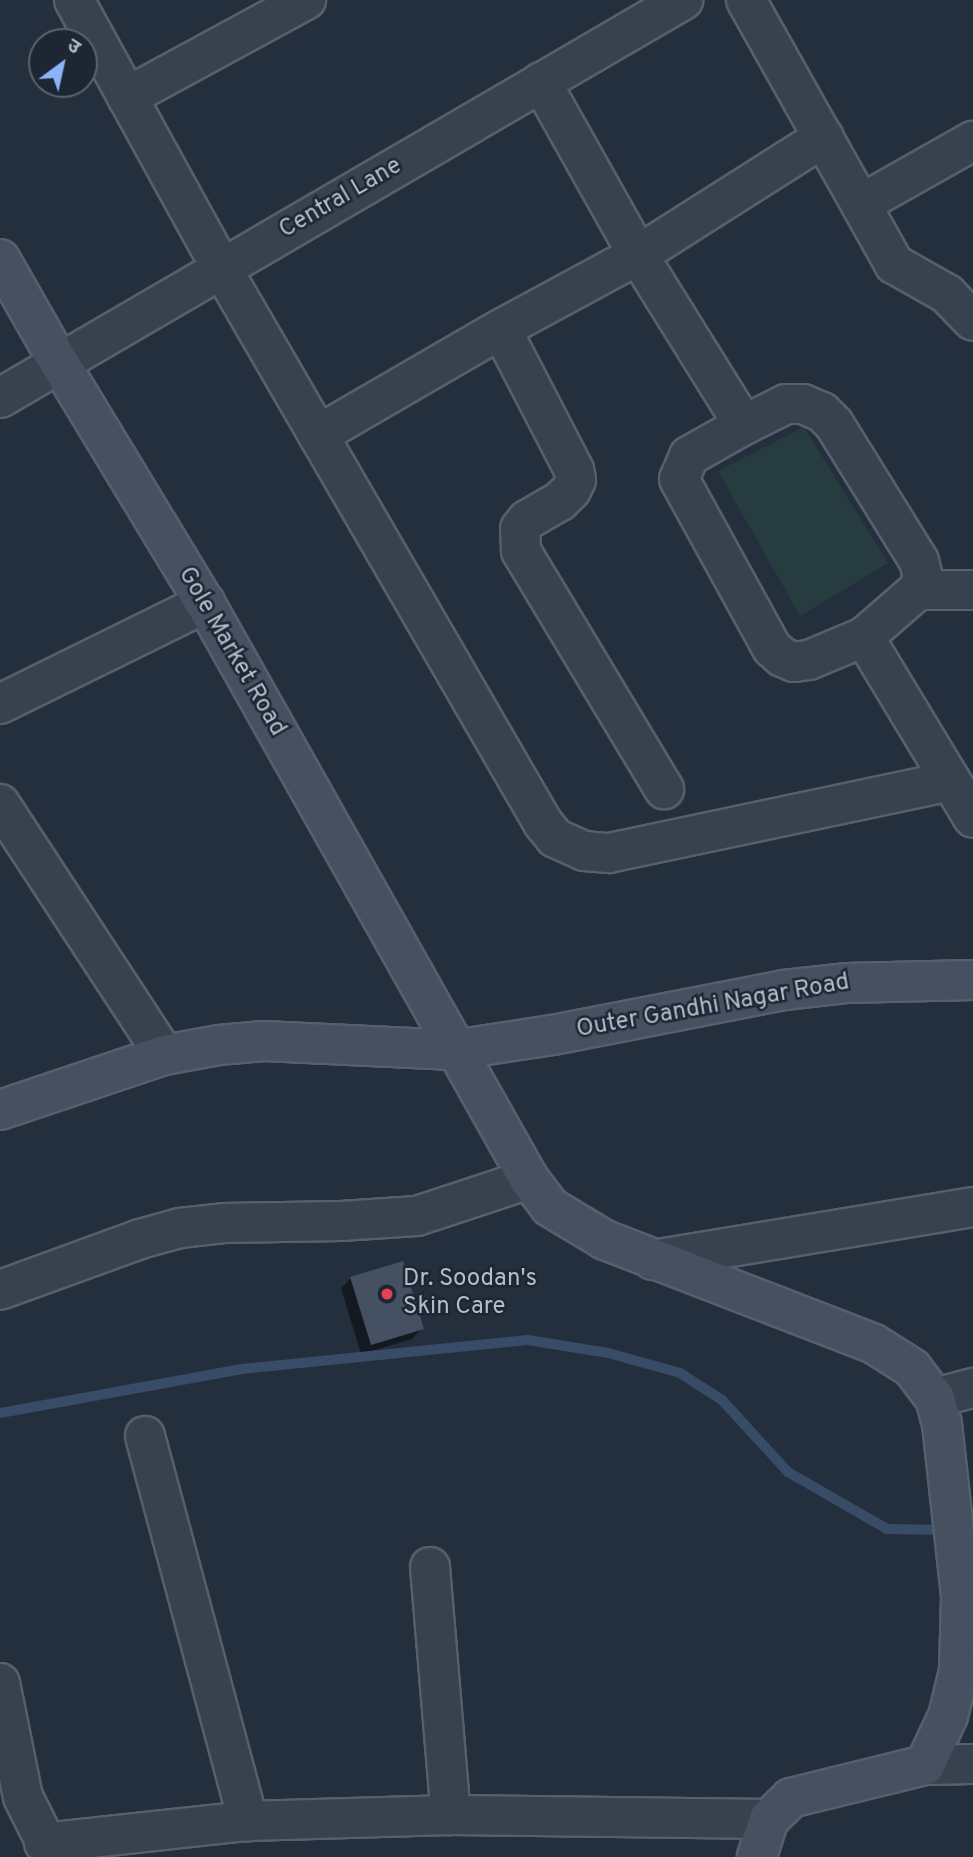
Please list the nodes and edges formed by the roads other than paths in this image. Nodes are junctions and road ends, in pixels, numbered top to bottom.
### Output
1 (74, 0) edge
2 (306, 0) edge
3 (746, 0) edge
4 (664, 5) edge
5 (541, 82) junction
6 (127, 97) junction
7 (824, 137) junction
8 (973, 141) edge
9 (862, 204) junction
10 (638, 255) junction
11 (0, 259) edge
12 (222, 270) junction
13 (960, 287) edge
14 (973, 321) edge
15 (501, 329) junction
16 (60, 364) junction
17 (0, 398) edge
18 (744, 425) junction
19 (318, 435) junction
20 (919, 590) junction
21 (973, 590) edge
22 (205, 603) junction
23 (864, 636) junction
24 (0, 704) edge
25 (950, 781) junction
26 (664, 789) dead end
27 (0, 804) edge
28 (973, 818) edge
29 (973, 980) edge
30 (454, 1050) junction
31 (164, 1055) junction
32 (0, 1110) edge
33 (529, 1179) junction
34 (973, 1208) edge
35 (653, 1260) junction
36 (0, 1290) edge
37 (973, 1388) edge
38 (935, 1398) junction
39 (145, 1436) dead end
40 (430, 1567) dead end
41 (0, 1683) edge
42 (973, 1763) edge
43 (925, 1765) junction
44 (451, 1815) junction
45 (769, 1819) junction
46 (248, 1821) junction
47 (48, 1850) edge
48 (757, 1857) edge

1 - 6 street
2 - 6 street
3 - 7 street
4 - 5 street, Central Lane
5 - 10 street
5 - 12 street, Central Lane
6 - 12 street
7 - 9 street
7 - 10 street
8 - 9 street
9 - 13 street
10 - 15 street
10 - 18 street
11 - 16 street, Gole Market Road
12 - 16 street, Central Lane
12 - 19 street
13 - 14 street
15 - 19 street
15 - 26 street
16 - 17 street, Central Lane
16 - 22 street, Gole Market Road
18 - 20 street
18 - 23 street
19 - 25 street
20 - 21 street
20 - 23 street
22 - 24 street
22 - 30 street, Gole Market Road
23 - 25 street
25 - 28 street
27 - 31 street
29 - 30 street, Outer Gandhi Nagar Road
30 - 31 street, Outer Gandhi Nagar Road
30 - 33 street, Gole Market Road
31 - 32 street, Outer Gandhi Nagar Road
33 - 35 street, Gole Market Road
33 - 36 street
34 - 35 street
35 - 38 street, Gole Market Road
37 - 38 street
38 - 43 street
39 - 46 street
40 - 44 street
41 - 47 street
42 - 43 street
43 - 45 street
44 - 45 street
44 - 46 street
45 - 48 street
46 - 47 street

